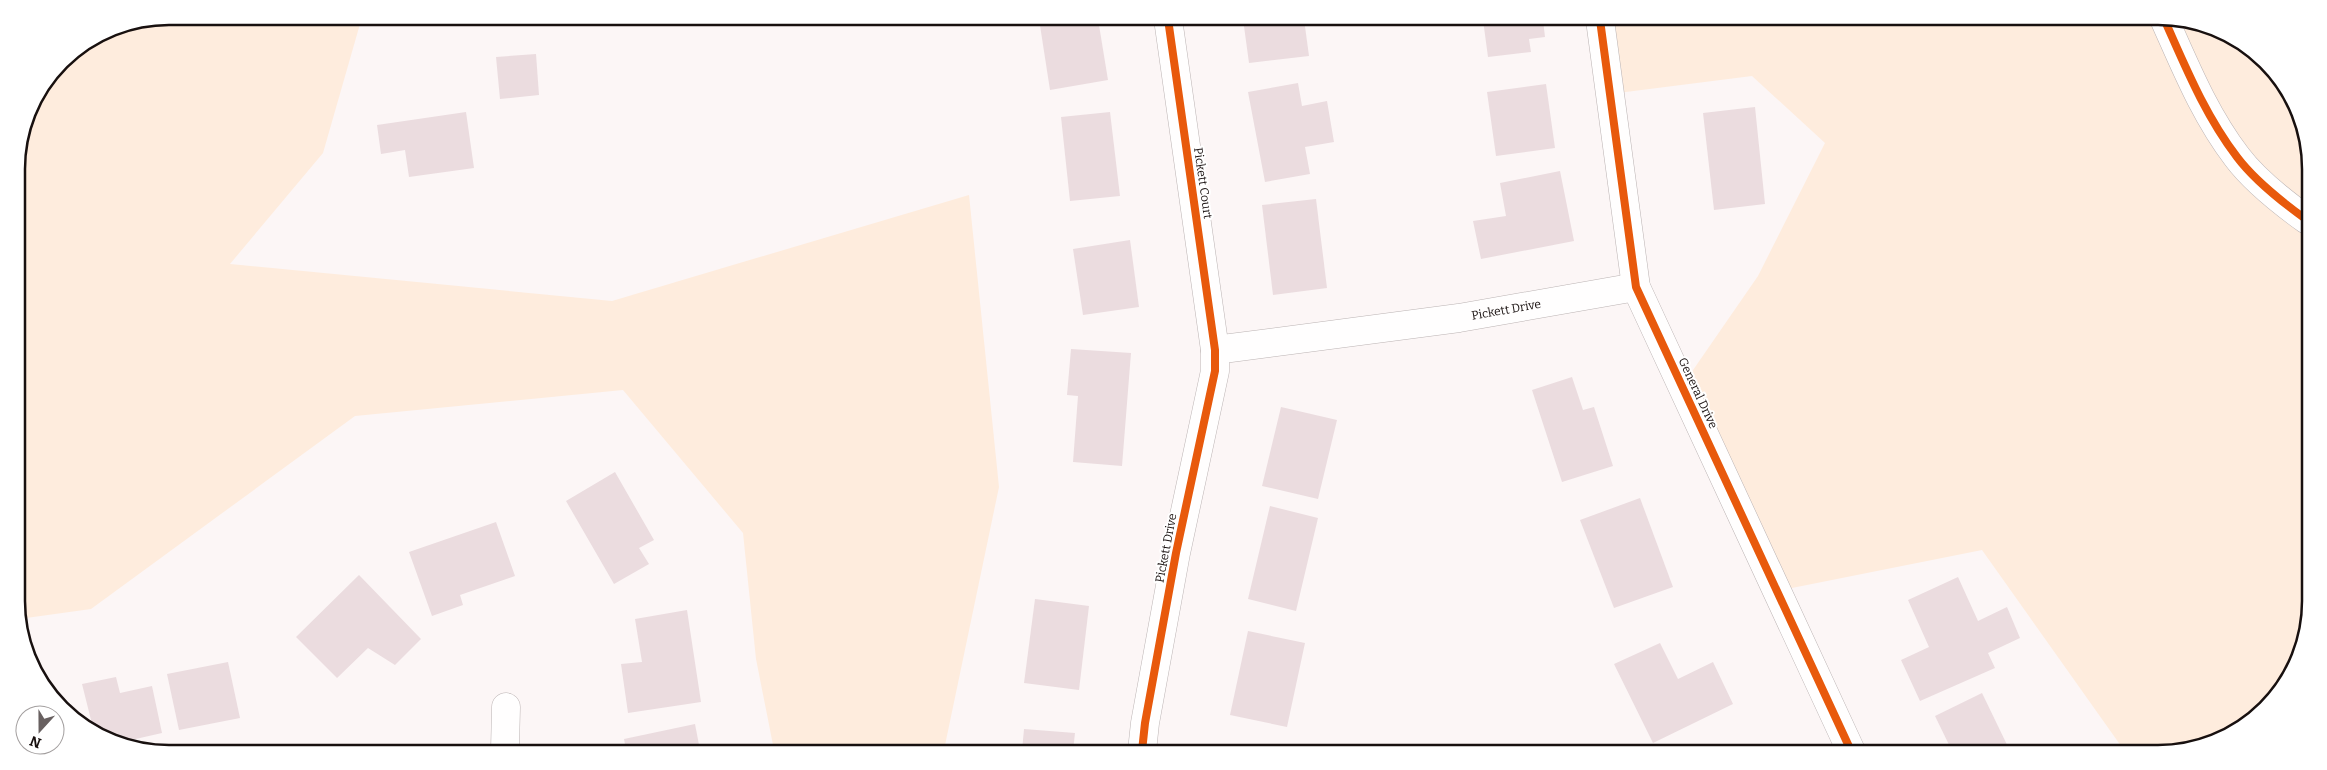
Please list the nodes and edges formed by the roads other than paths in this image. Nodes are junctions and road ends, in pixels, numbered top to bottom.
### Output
1 (1169, 25) edge
2 (1601, 25) edge
3 (2167, 25) edge
4 (2302, 215) edge
5 (1636, 287) junction
6 (1215, 350) junction
7 (506, 707) dead end
8 (505, 745) edge
9 (1143, 745) edge
10 (1848, 745) edge

1 - 6 street, Pickett Court
2 - 5 street, General Drive
3 - 4 street
5 - 6 street, Pickett Drive
5 - 10 street, General Drive
6 - 9 street, Pickett Drive
7 - 8 street

